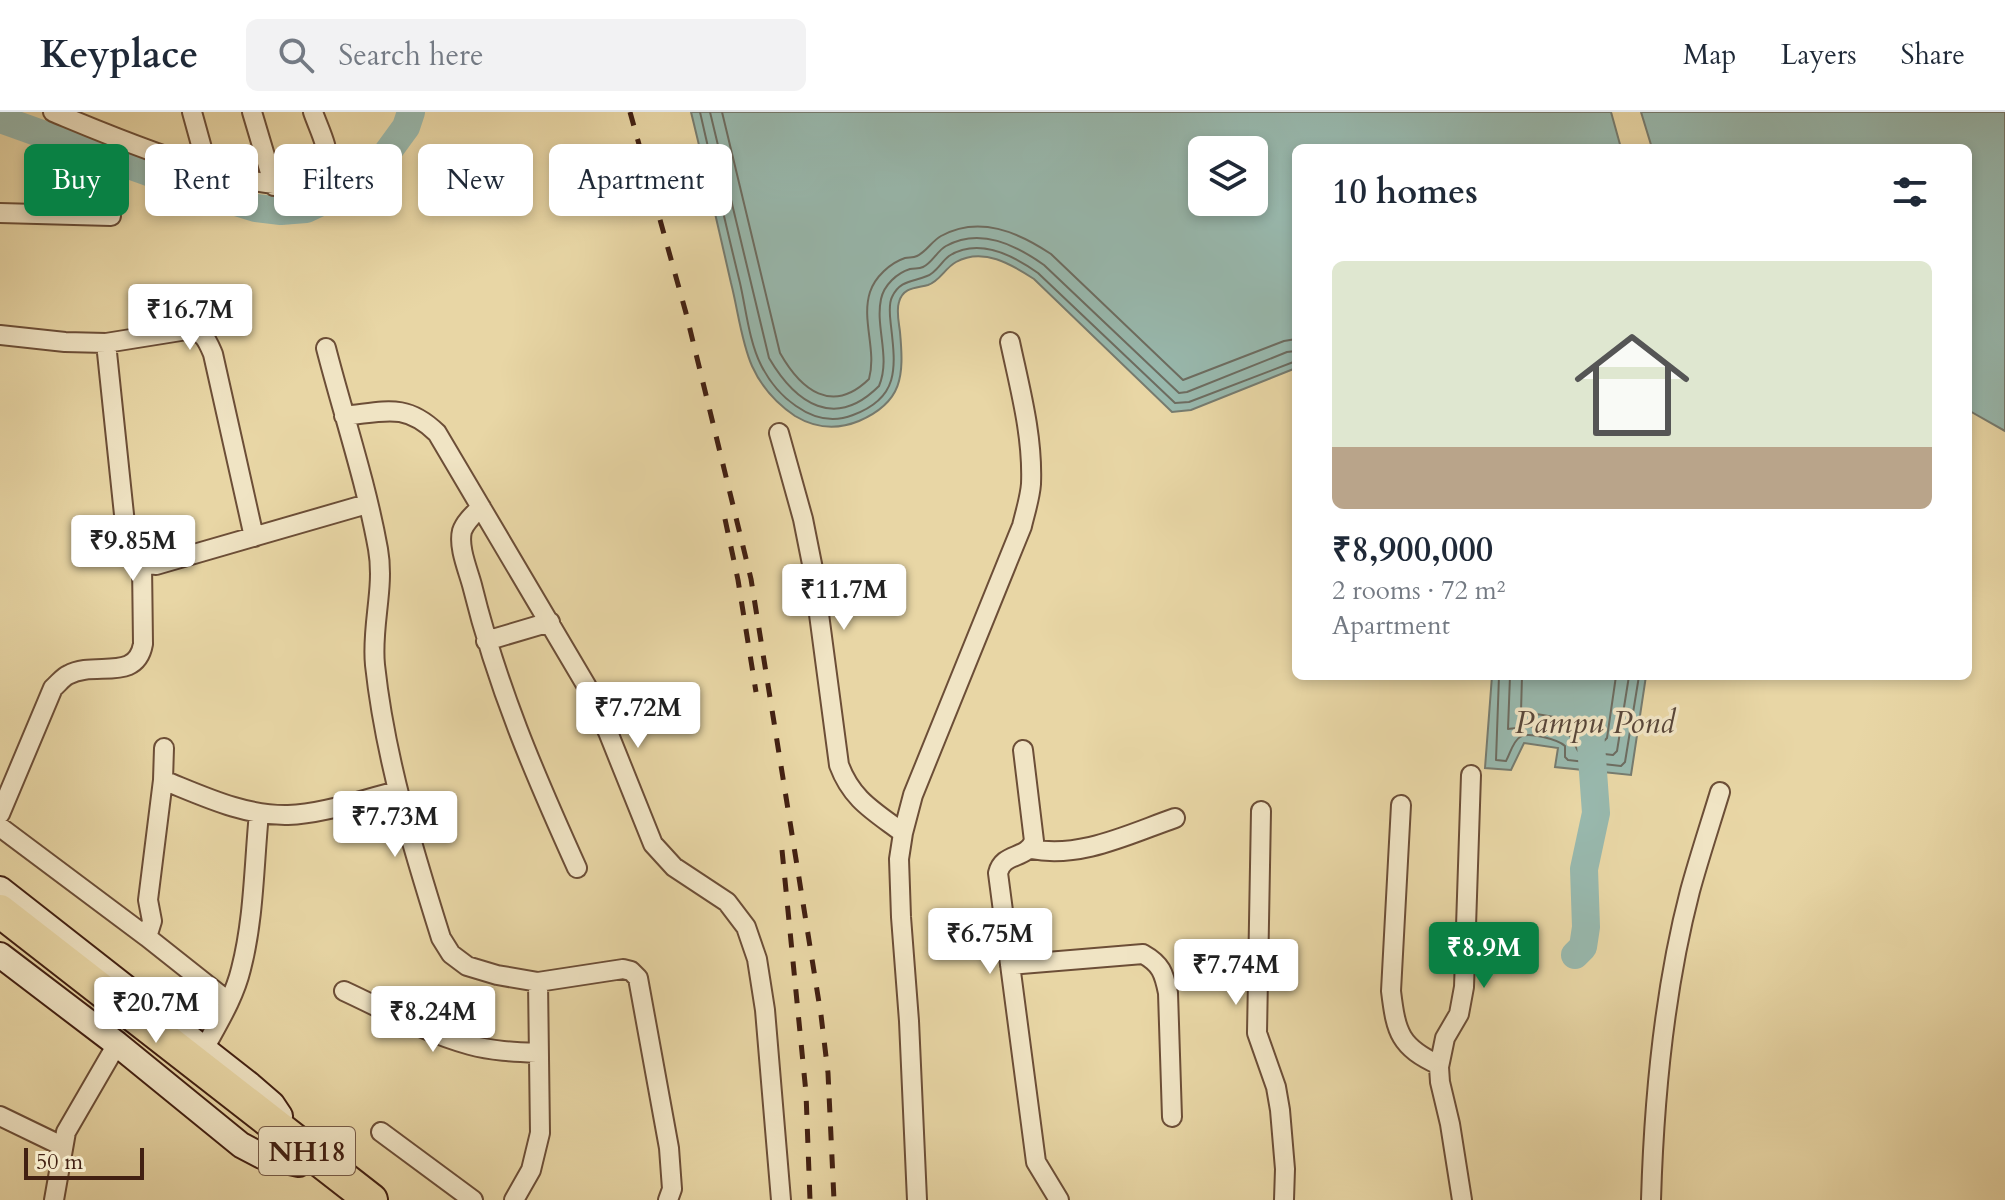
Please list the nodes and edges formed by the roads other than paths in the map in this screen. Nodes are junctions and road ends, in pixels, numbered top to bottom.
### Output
1 (53, 112) edge
2 (97, 112) edge
3 (192, 112) edge
4 (252, 112) edge
5 (313, 112) edge
6 (102, 132) junction
7 (201, 144) edge
8 (324, 144) edge
9 (145, 147) edge
10 (258, 182) edge
11 (274, 186) joint
12 (0, 213) edge
13 (24, 214) edge
14 (0, 335) edge
15 (1010, 342) dead end
16 (106, 343) junction
17 (326, 348) dead end
18 (344, 416) junction
19 (779, 433) dead end
20 (367, 504) junction
21 (481, 507) junction
22 (254, 537) junction
23 (142, 564) junction
24 (550, 622) junction
25 (486, 641) junction
26 (164, 748) dead end
27 (1023, 750) dead end
28 (1471, 775) dead end
29 (163, 780) junction
30 (398, 791) junction
31 (1720, 792) dead end
32 (1401, 805) dead end
33 (1261, 811) dead end
34 (259, 813) junction
35 (0, 814) edge
36 (1175, 818) dead end
37 (0, 827) edge
38 (903, 833) junction
39 (1031, 849) junction
40 (577, 868) dead end
41 (0, 889) edge
42 (0, 911) edge
43 (0, 929) edge
44 (147, 937) junction
45 (0, 955) edge
46 (1010, 965) junction
47 (538, 982) junction
48 (344, 991) dead end
49 (229, 1002) junction
50 (117, 1044) junction
51 (204, 1049) junction
52 (537, 1053) junction
53 (1439, 1065) junction
54 (239, 1107) junction
55 (0, 1116) edge
56 (1172, 1117) dead end
57 (381, 1132) dead end
58 (62, 1146) junction
59 (308, 1162) junction
60 (54, 1200) edge
61 (343, 1200) edge
62 (371, 1200) edge
63 (473, 1200) edge
64 (514, 1200) edge
65 (668, 1200) edge
66 (781, 1200) edge
67 (917, 1200) edge
68 (1059, 1200) edge
69 (1284, 1200) edge
70 (1462, 1200) edge
71 (1651, 1200) edge

1 - 6 street
2 - 6 street
3 - 7 street
4 - 11 street
5 - 8 street
6 - 9 street
10 - 11 street
12 - 13 street
14 - 16 street
15 - 38 street
16 - 22 street
16 - 23 street
17 - 18 street
18 - 20 street
18 - 21 street
19 - 38 street
20 - 22 street
20 - 30 street
21 - 24 street
21 - 25 street
22 - 23 street
23 - 35 street
24 - 25 street
24 - 66 street
25 - 40 street
26 - 29 street
27 - 39 street
28 - 53 street
29 - 34 street
29 - 44 street
30 - 34 street
30 - 47 street
31 - 71 street
32 - 53 street
33 - 69 street
34 - 49 street
36 - 39 street
37 - 44 street
38 - 67 street
39 - 46 street
41 - 51 main road
42 - 54 highway, NH18
43 - 54 highway, NH18
44 - 49 street
45 - 50 main road
46 - 56 street
46 - 68 street
47 - 52 street
47 - 65 street
48 - 52 street
49 - 51 street
50 - 58 street
50 - 59 main road
51 - 59 main road
52 - 64 street
53 - 70 street
54 - 59 highway, NH18
55 - 58 street
57 - 63 street
58 - 60 street
59 - 61 highway, NH18
59 - 62 highway, NH18

